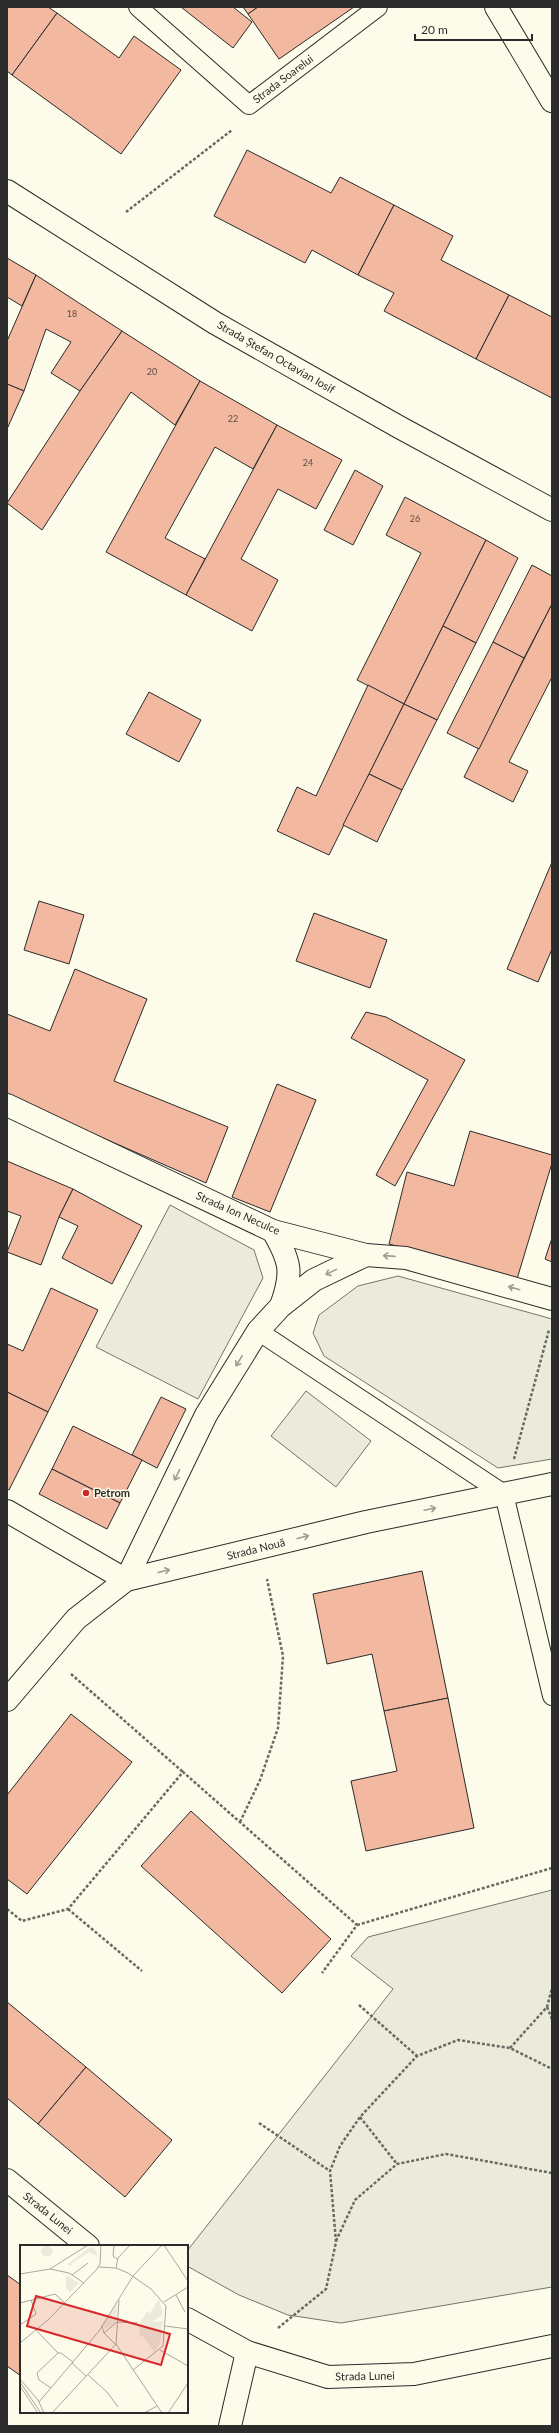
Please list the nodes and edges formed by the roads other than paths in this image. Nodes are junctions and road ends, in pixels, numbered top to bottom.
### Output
1 (138, 7) edge
2 (378, 7) edge
3 (496, 7) edge
4 (552, 101) edge
5 (7, 192) edge
6 (552, 510) edge
7 (7, 1105) edge
8 (274, 1231) junction
9 (366, 1255) junction
10 (552, 1298) edge
11 (281, 1306) junction
12 (258, 1331) junction
13 (552, 1484) edge
14 (504, 1494) junction
15 (7, 1511) edge
16 (126, 1580) junction
17 (552, 1696) edge
18 (7, 1700) edge
19 (7, 2180) edge
20 (87, 2245) edge
21 (188, 2320) edge
22 (552, 2346) edge
23 (247, 2352) junction
24 (230, 2426) edge

1 - 2 lane, Strada Soarelui
3 - 4 street
5 - 6 street, Strada Ștefan Octavian Iosif
7 - 8 street, Strada Ion Neculce
8 - 9 street, Strada Ion Neculce
8 - 11 street
10 -> 9 street, Strada Ion Neculce
9 -> 11 street
11 - 12 street
12 - 14 lane
12 -> 16 street
13 - 14 street, Strada Nouă
16 -> 14 street, Strada Nouă
14 - 17 lane
15 - 16 street
16 - 18 street, Strada Nouă
19 - 20 street, Strada Lunei
21 - 23 street, Strada Lunei
22 - 23 street, Strada Lunei
23 - 24 street

